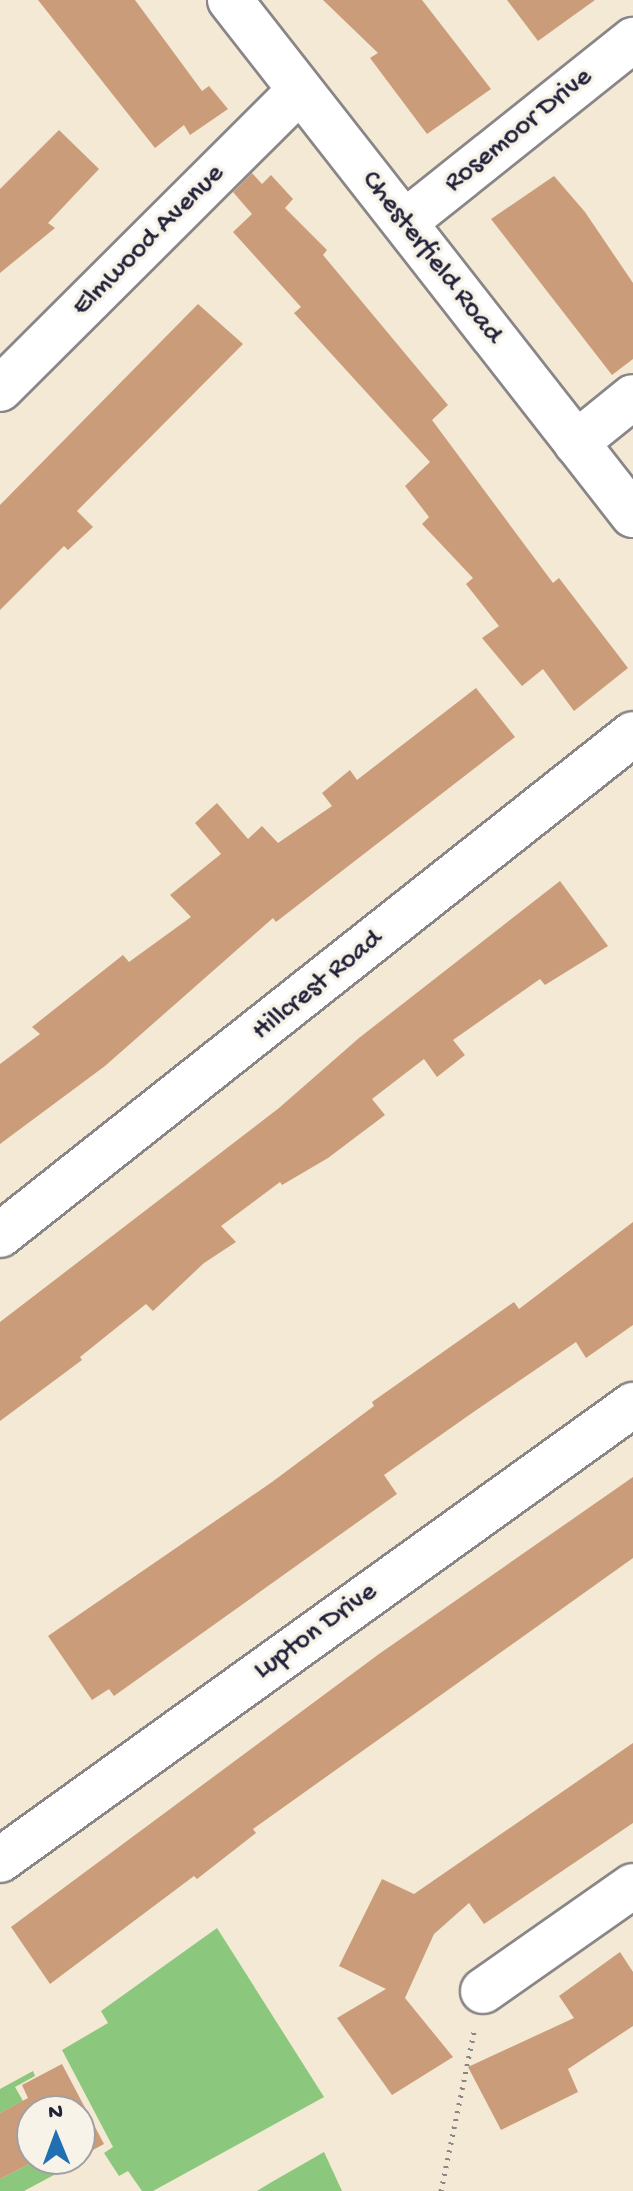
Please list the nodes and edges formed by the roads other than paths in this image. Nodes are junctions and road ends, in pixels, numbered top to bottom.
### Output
1 (230, 0) edge
2 (633, 40) edge
3 (298, 92) junction
4 (405, 222) junction
5 (0, 389) edge
6 (633, 397) edge
7 (576, 443) junction
8 (633, 515) edge
9 (633, 734) edge
10 (0, 1235) edge
11 (633, 1405) edge
12 (0, 1860) edge
13 (633, 1886) edge
14 (483, 1991) road end

1 - 3 street, Chesterfield Road
2 - 4 street, Rosemoor Drive
3 - 4 street, Chesterfield Road
3 - 5 street, Elmwood Avenue
4 - 7 street, Chesterfield Road
6 - 7 street
7 - 8 street, Chesterfield Road
9 - 10 street, Hillcrest Road
11 - 12 street, Lupton Drive
13 - 14 street

